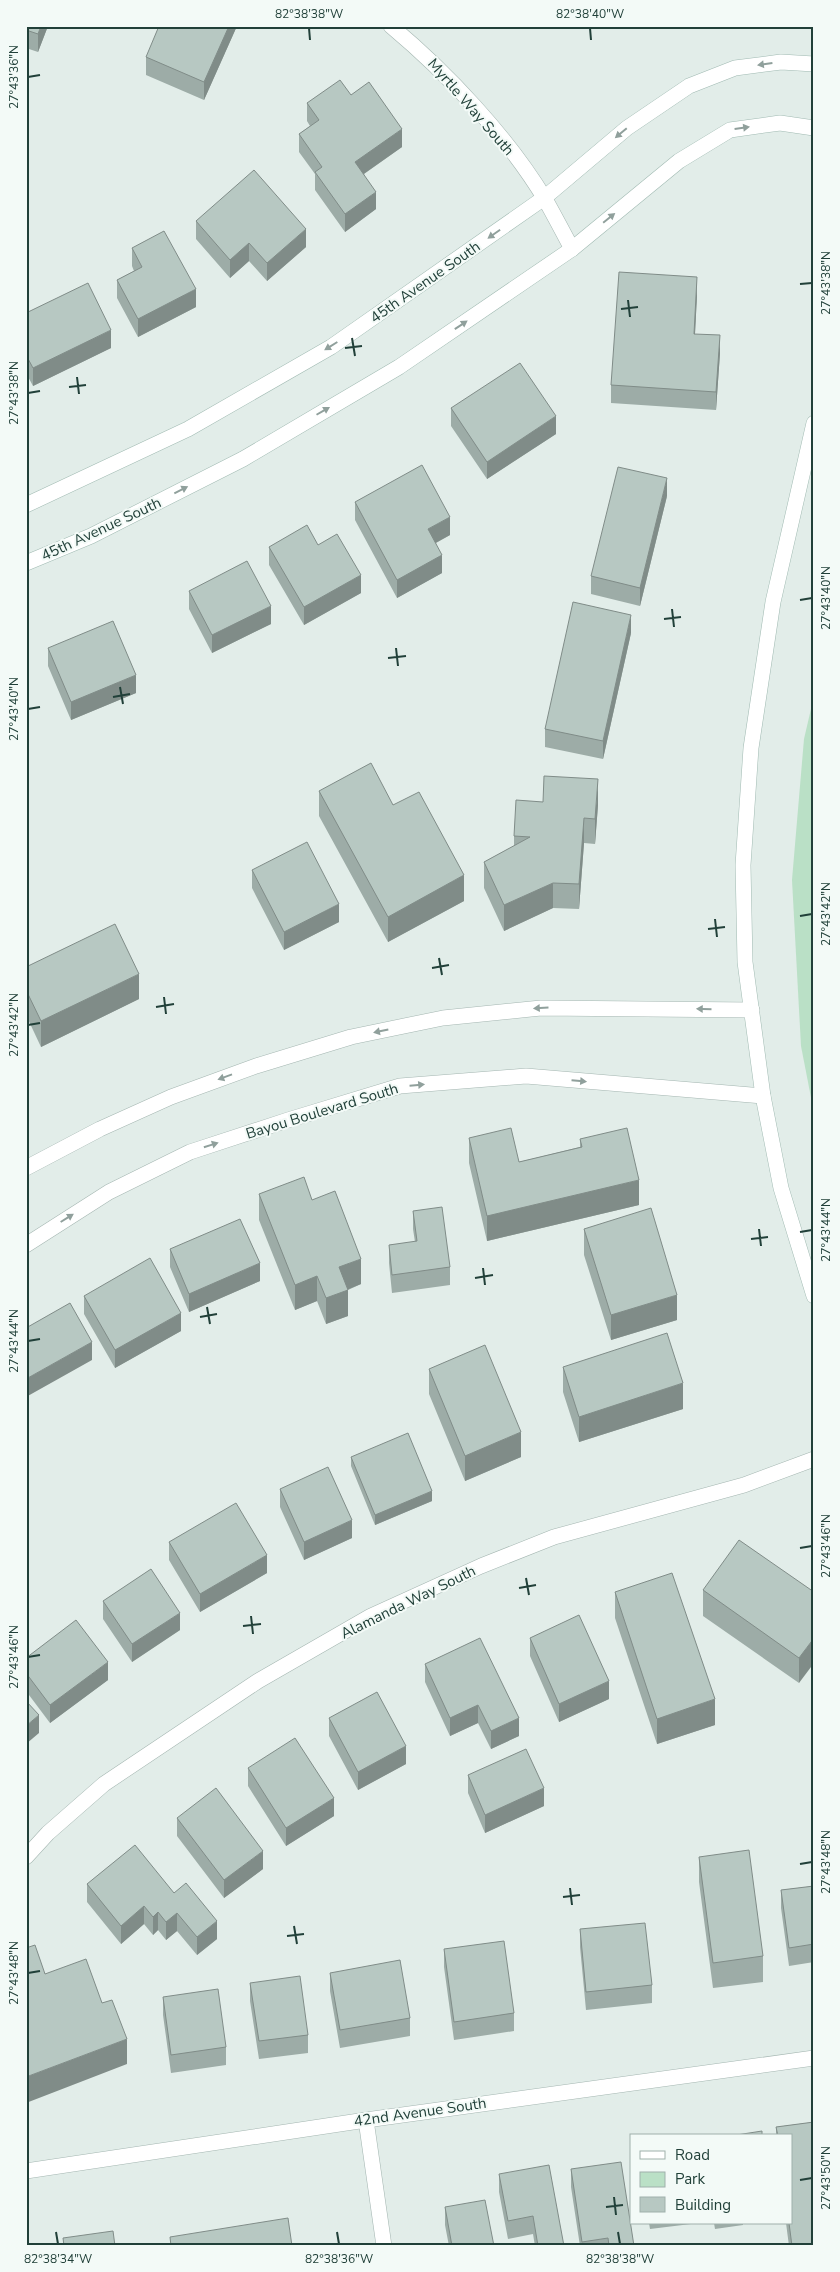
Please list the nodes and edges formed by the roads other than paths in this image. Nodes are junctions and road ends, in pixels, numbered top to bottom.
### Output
1 (391, 26) edge
2 (814, 64) edge
3 (814, 128) edge
4 (544, 198) junction
5 (572, 249) junction
6 (814, 423) edge
7 (26, 505) edge
8 (26, 563) edge
9 (752, 1010) junction
10 (763, 1096) junction
11 (26, 1168) edge
12 (26, 1245) edge
13 (814, 1296) edge
14 (814, 1458) edge
15 (26, 1857) edge
16 (814, 2058) edge
17 (366, 2120) junction
18 (26, 2171) edge
19 (384, 2246) edge

1 - 4 street, Myrtle Way South
2 -> 4 street, 45th Avenue South
5 -> 3 street, 45th Avenue South
4 - 5 street, Myrtle Way South
4 -> 7 street, 45th Avenue South
8 -> 5 street, 45th Avenue South
6 - 9 street
9 - 10 street
9 -> 11 street
12 -> 10 street, Bayou Boulevard South
10 - 13 street
14 - 15 street, Alamanda Way South
16 - 17 street, 42nd Avenue South
17 - 18 street, 42nd Avenue South
17 - 19 street

